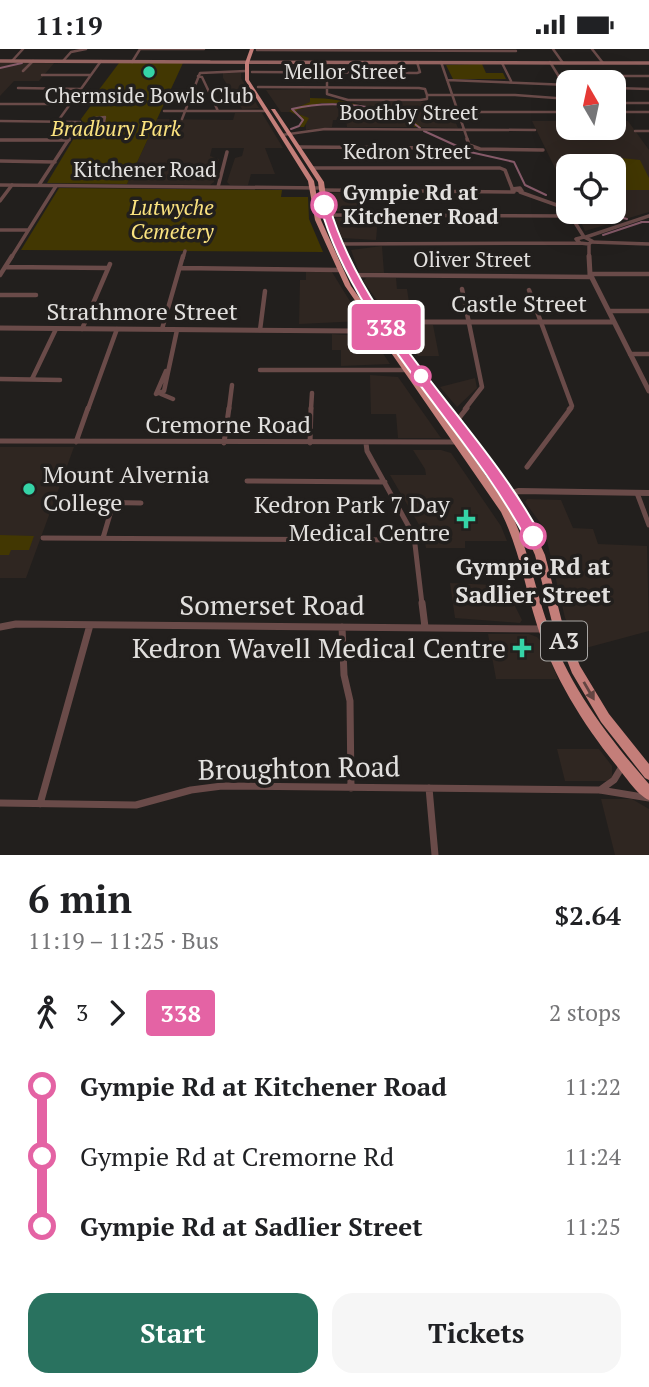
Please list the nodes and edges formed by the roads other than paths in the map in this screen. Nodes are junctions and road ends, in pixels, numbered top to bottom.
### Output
1 (23, 49) edge
2 (86, 49) edge
3 (140, 49) edge
4 (256, 49) edge
5 (553, 49) edge
6 (592, 49) edge
7 (70, 50) edge
8 (204, 50) edge
9 (338, 50) edge
10 (373, 50) edge
11 (410, 50) edge
12 (425, 50) edge
13 (440, 50) edge
14 (477, 50) edge
15 (515, 50) edge
16 (0, 61) edge
17 (12, 61) junction
18 (33, 61) junction
19 (63, 61) junction
20 (101, 61) junction
21 (132, 62) junction
22 (250, 62) junction
23 (417, 62) junction
24 (428, 62) junction
25 (442, 62) junction
26 (502, 62) junction
27 (550, 63) junction
28 (563, 63) junction
29 (603, 63) junction
30 (649, 63) edge
31 (23, 71) dead end
32 (250, 73) junction
33 (264, 73) joint
34 (556, 73) edge
35 (42, 75) dead end
36 (91, 75) junction
37 (198, 76) junction
38 (626, 76) edge
39 (649, 76) edge
40 (447, 80) junction
41 (327, 81) dead end
42 (510, 81) junction
43 (556, 84) edge
44 (258, 87) junction
45 (327, 87) junction
46 (18, 88) dead end
47 (193, 88) junction
48 (207, 88) junction
49 (626, 88) edge
50 (81, 89) junction
51 (649, 89) edge
52 (427, 95) junction
53 (452, 95) junction
54 (556, 98) edge
55 (626, 103) edge
56 (649, 103) edge
57 (0, 104) edge
58 (70, 104) junction
59 (164, 111) dead end
60 (185, 111) junction
61 (218, 111) junction
62 (267, 111) junction
63 (458, 112) junction
64 (556, 112) edge
65 (626, 112) edge
66 (649, 112) edge
67 (182, 119) dead end
68 (0, 121) edge
69 (6, 121) junction
70 (58, 121) junction
71 (280, 126) junction
72 (0, 127) edge
73 (463, 129) junction
74 (536, 130) dead end
75 (635, 131) dead end
76 (649, 131) edge
77 (286, 135) junction
78 (0, 140) edge
79 (69, 140) junction
80 (298, 147) junction
81 (447, 148) dead end
82 (543, 150) dead end
83 (227, 152) dead end
84 (0, 161) edge
85 (55, 162) junction
86 (312, 168) junction
87 (0, 185) edge
88 (12, 185) junction
89 (39, 185) junction
90 (56, 186) junction
91 (218, 187) junction
92 (314, 188) junction
93 (322, 189) junction
94 (516, 190) junction
95 (0, 201) edge
96 (556, 207) edge
97 (556, 213) edge
98 (326, 215) junction
99 (647, 216) edge
100 (575, 224) edge
101 (0, 230) edge
102 (28, 230) junction
103 (585, 240) junction
104 (338, 244) junction
105 (649, 244) edge
106 (185, 251) dead end
107 (0, 261) edge
108 (9, 261) junction
109 (109, 266) joint
110 (338, 266) junction
111 (5, 267) junction
112 (181, 268) junction
113 (321, 269) junction
114 (649, 274) edge
115 (0, 275) edge
116 (352, 275) junction
117 (591, 275) junction
118 (462, 289) dead end
119 (530, 290) dead end
120 (265, 291) dead end
121 (0, 295) edge
122 (36, 295) dead end
123 (609, 311) junction
124 (649, 311) edge
125 (469, 321) junction
126 (541, 321) junction
127 (614, 322) junction
128 (378, 324) junction
129 (0, 328) edge
130 (56, 329) junction
131 (82, 329) junction
132 (117, 329) junction
133 (162, 329) junction
134 (177, 330) junction
135 (260, 330) junction
136 (630, 354) junction
137 (649, 354) edge
138 (260, 370) dead end
139 (405, 370) junction
140 (0, 379) edge
141 (32, 380) junction
142 (60, 380) dead end
143 (232, 385) dead end
144 (649, 391) edge
145 (312, 393) dead end
146 (173, 399) dead end
147 (455, 423) junction
148 (0, 441) edge
149 (76, 442) junction
150 (456, 442) junction
151 (223, 443) junction
152 (310, 443) junction
153 (366, 443) junction
154 (527, 467) dead end
155 (247, 481) dead end
156 (385, 482) junction
157 (509, 493) junction
158 (637, 493) junction
159 (649, 493) edge
160 (497, 497) junction
161 (83, 502) dead end
162 (141, 503) dead end
163 (113, 504) junction
164 (649, 524) edge
165 (43, 538) dead end
166 (103, 538) junction
167 (415, 540) junction
168 (89, 625) junction
169 (0, 627) edge
170 (342, 627) junction
171 (425, 627) junction
172 (544, 629) junction
173 (623, 764) junction
174 (649, 774) edge
175 (351, 787) junction
176 (429, 788) junction
177 (600, 790) junction
178 (649, 796) edge
179 (0, 803) edge
180 (40, 804) junction
181 (435, 855) edge

1 - 17 street
2 - 7 street
3 - 8 street
3 - 21 street
4 - 9 street
4 - 22 highway
5 - 28 street
6 - 29 street
7 - 19 street
9 - 10 street
10 - 11 street
11 - 12 street
12 - 13 street
12 - 24 street
13 - 14 street
14 - 15 street
16 - 17 main road
17 - 18 main road
18 - 19 main road
18 - 31 street
19 - 20 main road
20 - 21 main road
20 - 36 street
21 - 22 main road
22 - 23 main road
22 - 32 highway
23 - 24 main road
23 - 33 street
24 - 25 main road
25 - 26 main road
25 - 40 street
26 - 27 main road
26 - 42 street
27 - 28 main road
27 - 34 street
28 - 29 main road
29 - 30 main road
32 - 33 street
32 - 37 street
32 - 44 highway, A3
32 - 62 highway, A3
35 - 36 street
36 - 50 street
37 - 47 street
37 - 48 street
38 - 39 street
40 - 42 street
40 - 53 street
41 - 45 street
42 - 43 street
44 - 45 street, Mellor Street
44 - 71 highway, A3
45 - 52 street, Mellor Street
45 - 52 street
46 - 50 street
47 - 48 street
47 - 60 street
48 - 61 street
49 - 51 street
50 - 58 street
52 - 53 street
53 - 54 street
53 - 63 street
55 - 56 street
57 - 58 street
58 - 70 street
59 - 60 street
60 - 61 street
60 - 67 street
61 - 62 street
62 - 71 highway, A3
63 - 64 street
63 - 73 street
65 - 66 street
68 - 69 street
69 - 70 street
69 - 72 street
70 - 79 street
71 - 77 highway, A3
73 - 74 street, Boothby Street
73 - 77 street, Boothby Street
73 - 82 street
75 - 76 street
77 - 80 highway, A3
77 - 92 highway, A3
78 - 79 street
79 - 85 street
80 - 81 street
80 - 86 highway, A3
83 - 91 street
84 - 85 street
85 - 89 street
86 - 93 highway, A3
86 - 94 street, Kedron Street
87 - 88 street, Kitchener Road
88 - 89 street, Kitchener Road
88 - 95 street
89 - 90 street, Kitchener Road
90 - 91 street, Kitchener Road
90 - 102 street
91 - 92 street, Kitchener Road
92 - 93 street, Kitchener Road
92 - 110 highway, A3
93 - 94 street
93 - 98 highway, A3
94 - 96 street
97 - 98 street
98 - 104 highway, A3
99 - 103 street
100 - 103 street
101 - 102 street
102 - 108 street
103 - 104 street
103 - 105 street
103 - 117 street
104 - 116 highway, A3
106 - 112 street
107 - 108 street
108 - 111 street
109 - 111 street
109 - 131 street
110 - 113 street
110 - 113 street
110 - 128 highway, A3
111 - 115 street
112 - 113 street
112 - 133 street
114 - 117 street, Oliver Street
116 - 117 street, Oliver Street
116 - 128 highway, A3
117 - 123 street
118 - 125 street
119 - 126 street
120 - 135 street
121 - 122 street
123 - 124 street
123 - 127 street
125 - 126 street, Castle Street
125 - 128 street, Castle Street
125 - 147 street
126 - 127 street, Castle Street
126 - 154 street
127 - 136 street
128 - 135 street, Strathmore Street
128 - 139 highway, A3
128 - 147 highway, A3
129 - 130 street, Strathmore Street
130 - 131 street, Strathmore Street
130 - 141 street
131 - 132 street, Strathmore Street
132 - 133 street, Strathmore Street
132 - 149 street
133 - 134 street, Strathmore Street
134 - 135 street, Strathmore Street
134 - 146 street
136 - 137 street
136 - 144 street
138 - 139 street
139 - 150 highway, A3
140 - 141 street
141 - 142 street
143 - 151 street
145 - 152 street
147 - 157 highway, A3
148 - 149 street, Cremorne Road
149 - 151 street, Cremorne Road
150 - 153 street, Cremorne Road
150 - 160 highway, A3
151 - 152 street, Cremorne Road
152 - 153 street, Cremorne Road
153 - 156 street
155 - 156 street
156 - 167 street
157 - 158 street
157 - 160 street
157 -> 174 highway, A3
158 - 159 street
158 - 164 street
160 - 172 highway, A3
161 - 163 street
162 - 163 street
163 - 166 street
165 - 166 street
166 - 167 street
167 - 171 street
168 - 169 street, Somerset Road
168 - 170 street, Somerset Road
168 - 180 street
170 - 171 street, Somerset Road
170 - 175 street
171 - 172 street, Somerset Road
172 - 173 highway, A3
173 - 177 street
173 - 178 highway, A3
175 - 176 street, Broughton Road
175 - 180 street, Broughton Road
176 - 177 street, Broughton Road
176 - 181 street
177 - 178 street, Broughton Road
179 - 180 street, Broughton Road

